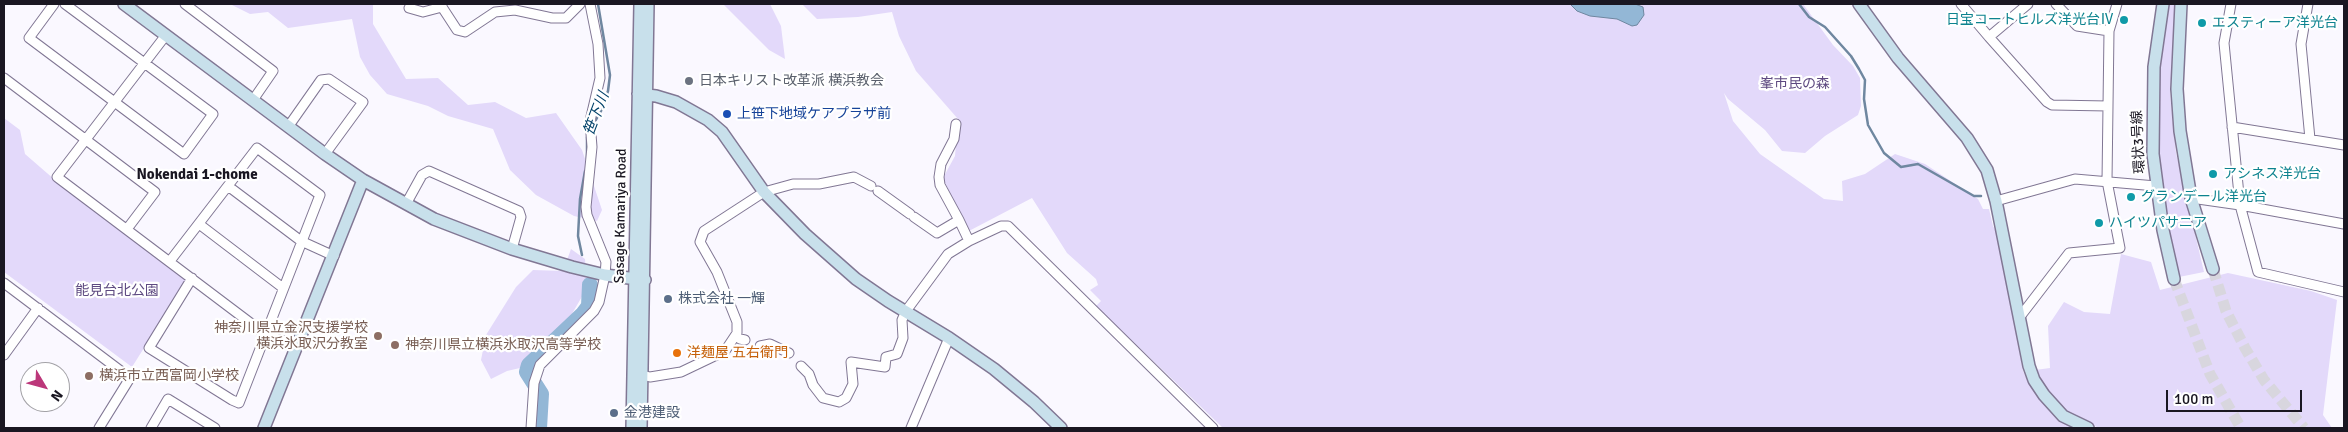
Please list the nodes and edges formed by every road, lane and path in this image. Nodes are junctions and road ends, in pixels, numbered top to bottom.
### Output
1 (54, 4) edge
2 (65, 4) edge
3 (185, 4) edge
4 (580, 4) edge
5 (590, 4) edge
6 (640, 4) edge
7 (648, 4) edge
8 (1859, 4) edge
9 (1961, 4) edge
10 (2028, 4) edge
11 (2056, 4) edge
12 (2117, 4) edge
13 (2163, 4) edge
14 (2181, 4) edge
15 (2231, 4) edge
16 (2308, 4) edge
17 (129, 5) edge
18 (442, 6) edge
19 (409, 8) dead end
20 (2109, 31) junction
21 (166, 35) junction
22 (1989, 37) junction
23 (145, 63) junction
24 (4, 78) edge
25 (642, 95) junction
26 (252, 100) junction
27 (116, 102) junction
28 (2108, 106) junction
29 (956, 124) dead end
30 (288, 127) junction
31 (2232, 127) junction
32 (2310, 139) junction
33 (86, 140) junction
34 (2344, 145) edge
35 (325, 154) junction
36 (364, 180) junction
37 (2107, 181) junction
38 (228, 186) junction
39 (2156, 186) junction
40 (764, 192) junction
41 (2191, 198) junction
42 (1996, 201) junction
43 (406, 204) junction
44 (2240, 205) junction
45 (959, 220) junction
46 (199, 224) junction
47 (2344, 224) edge
48 (126, 229) junction
49 (301, 241) junction
50 (969, 241) junction
51 (512, 249) junction
52 (334, 256) junction
53 (170, 261) junction
54 (2213, 269) tunnel mouth
55 (605, 275) junction
56 (192, 278) junction
57 (2174, 279) tunnel mouth
58 (640, 280) junction
59 (4, 283) edge
60 (283, 288) junction
61 (2344, 292) edge
62 (38, 308) junction
63 (906, 311) junction
64 (2019, 318) junction
65 (265, 334) junction
66 (950, 338) junction
67 (296, 346) junction
68 (760, 346) dead end
69 (789, 353) dead end
70 (4, 355) edge
71 (801, 366) dead end
72 (642, 375) junction
73 (99, 428) edge
74 (151, 428) edge
75 (215, 428) edge
76 (264, 428) edge
77 (531, 428) edge
78 (632, 428) edge
79 (641, 428) edge
80 (911, 428) edge
81 (1061, 428) edge
82 (1213, 428) edge
83 (2088, 428) edge

1 - 27 street
2 - 23 street
3 - 26 street
4 - 18 street
5 - 55 street
6 - 25 street, Sasage Kamariya Road
7 - 25 street, Sasage Kamariya Road
8 - 42 street
9 - 22 street
10 - 22 street
11 - 20 street
12 - 20 street
13 - 39 street, 環状3号線
14 - 41 street
15 - 31 street
16 - 32 street
17 - 21 street
18 - 19 street
20 - 28 street
21 - 23 street
21 - 26 street
22 - 28 street
23 - 27 street
23 - 27 street
24 - 33 street
25 - 40 street
25 - 58 street, Sasage Kamariya Road
26 - 30 street
27 - 33 street
28 - 37 street
29 - 45 street
30 - 35 street
30 - 35 street
31 - 32 street
31 - 44 street
32 - 34 street
33 - 48 street
33 - 48 street
35 - 36 street
36 - 43 street
36 - 52 street
37 - 39 street
37 - 42 street
37 - 64 street
38 - 46 street
38 - 49 street
38 - 49 street
39 - 57 street, 環状3号線
40 - 45 street
40 - 63 street
40 - 72 street
41 - 44 street
41 - 54 street
42 - 64 street
43 - 51 street
43 - 51 street
44 - 47 street
44 - 61 street
45 - 50 street
46 - 53 street
46 - 60 street
48 - 53 street
49 - 52 street
49 - 60 street
50 - 63 street
50 - 82 street
51 - 55 street
52 - 67 street
53 - 56 street
55 - 58 street
55 - 77 street
56 - 65 street
56 - 65 street
58 - 72 street, Sasage Kamariya Road
58 - 78 street, Sasage Kamariya Road
59 - 62 street
60 - 65 street
62 - 70 street
62 - 73 street
63 - 66 street
63 - 71 street
64 - 83 street
65 - 67 street
66 - 80 street
66 - 81 street
67 - 76 street
68 - 69 street
72 - 79 street, Sasage Kamariya Road
74 - 75 street

